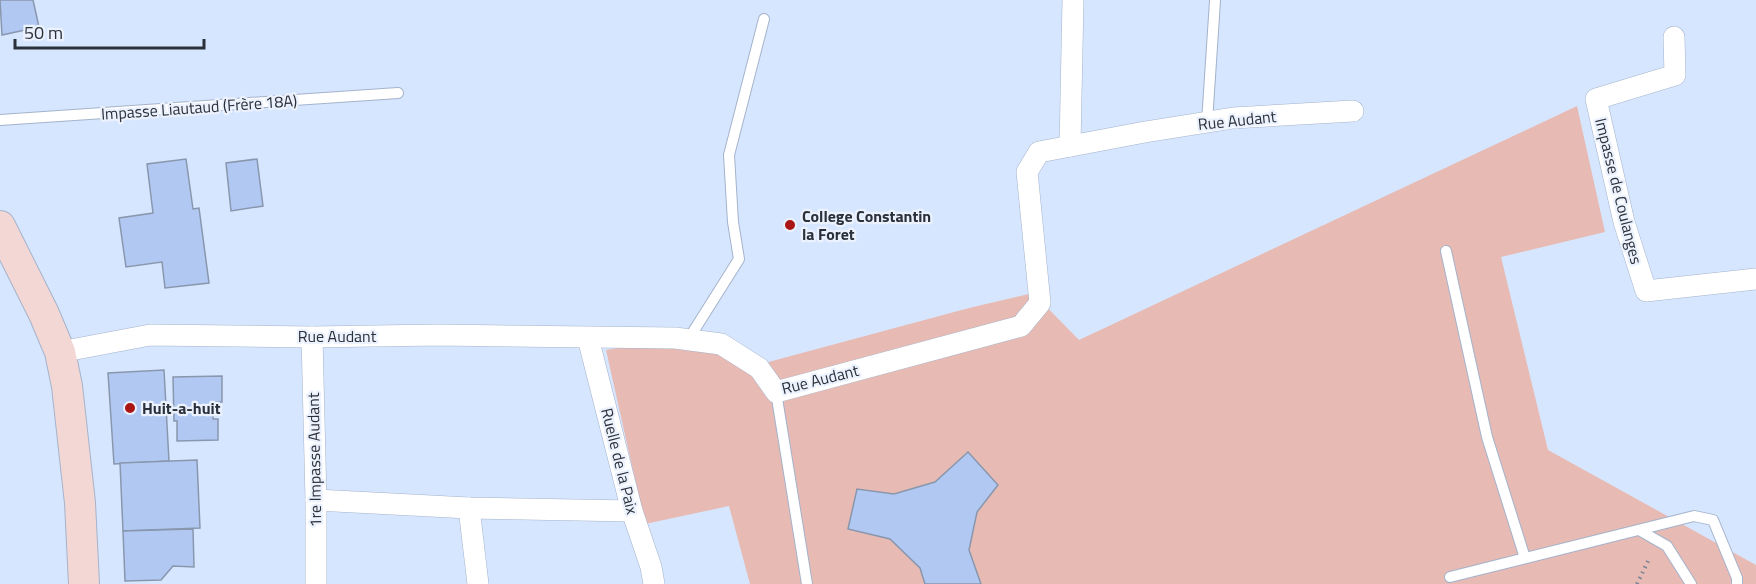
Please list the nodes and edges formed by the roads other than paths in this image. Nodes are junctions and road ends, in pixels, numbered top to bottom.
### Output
1 (1073, 0) edge
2 (1215, 1) edge
3 (764, 19) dead end
4 (1674, 37) dead end
5 (398, 93) dead end
6 (1353, 111) dead end
7 (0, 120) edge
8 (1207, 122) junction
9 (1070, 146) junction
10 (0, 226) edge
11 (1446, 251) dead end
12 (9, 268) edge
13 (1756, 279) edge
14 (312, 337) junction
15 (588, 338) junction
16 (688, 340) junction
17 (60, 352) junction
18 (776, 392) junction
19 (316, 500) junction
20 (469, 508) junction
21 (632, 511) junction
22 (1640, 530) junction
23 (1525, 558) junction
24 (1450, 577) dead end
25 (84, 584) edge
26 (316, 584) edge
27 (478, 584) edge
28 (654, 584) edge
29 (807, 584) edge
30 (1691, 584) edge
31 (1737, 584) edge

1 - 9 street
2 - 8 lane
3 - 16 lane
4 - 13 street, Impasse de Coulanges
5 - 7 lane, Impasse Liautaud (Frère 18A)
6 - 8 street, Rue Audant
8 - 9 street, Rue Audant
9 - 18 street, Rue Audant
10 - 12 main road
11 - 23 lane
12 - 17 main road
14 - 15 street, Rue Audant
14 - 17 street, Rue Audant
14 - 19 street, 1re Impasse Audant
15 - 16 street, Rue Audant
15 - 21 street, Ruelle de la Paix
16 - 18 street, Rue Audant
17 - 25 main road
18 - 29 lane
19 - 20 street
19 - 26 street, 1re Impasse Audant
20 - 21 street
20 - 27 street
21 - 28 street, Ruelle de la Paix
22 - 23 lane
22 - 30 lane
22 - 31 lane
23 - 24 lane

